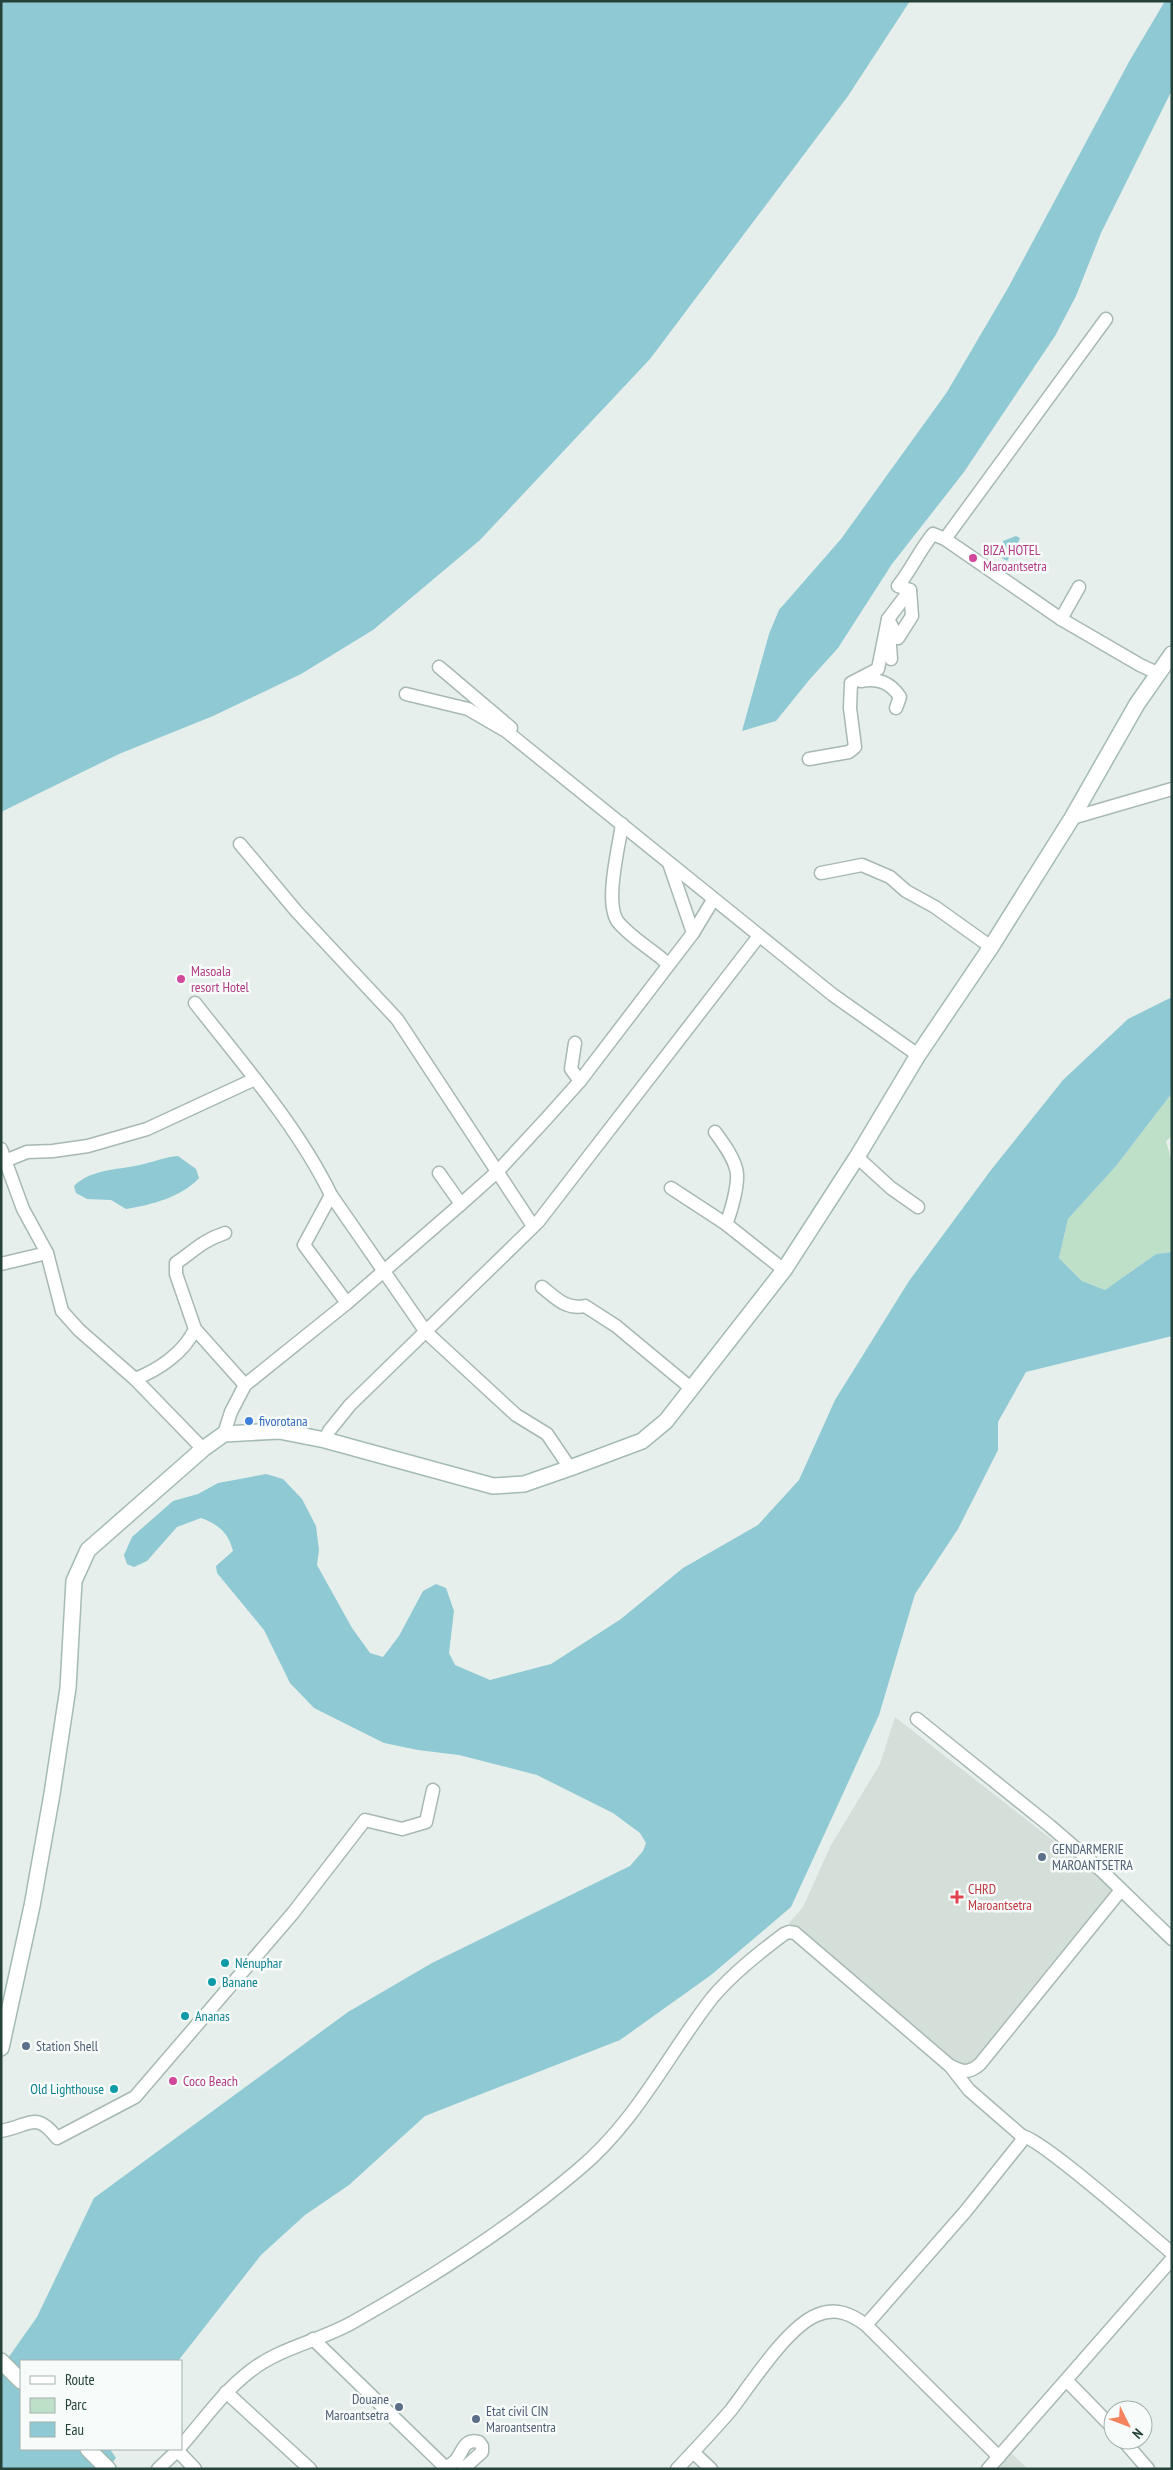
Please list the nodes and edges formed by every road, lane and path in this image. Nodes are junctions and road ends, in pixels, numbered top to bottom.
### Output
1 (1106, 319) dead end
2 (945, 539) junction
3 (1079, 587) dead end
4 (910, 590) junction
5 (888, 618) junction
6 (1061, 618) junction
7 (1172, 654) edge
8 (890, 659) dead end
9 (439, 667) dead end
10 (1157, 673) junction
11 (851, 683) junction
12 (406, 694) dead end
13 (896, 708) dead end
14 (809, 759) dead end
15 (543, 763) junction
16 (1172, 789) edge
17 (1072, 818) junction
18 (622, 824) junction
19 (240, 844) dead end
20 (669, 863) junction
21 (821, 873) dead end
22 (713, 900) junction
23 (693, 933) junction
24 (759, 936) junction
25 (991, 947) junction
26 (668, 964) junction
27 (195, 1004) dead end
28 (575, 1043) dead end
29 (918, 1055) junction
30 (255, 1079) junction
31 (580, 1081) junction
32 (716, 1132) dead end
33 (3, 1155) edge
34 (857, 1157) junction
35 (498, 1171) junction
36 (439, 1173) dead end
37 (671, 1188) dead end
38 (331, 1195) junction
39 (460, 1204) junction
40 (918, 1206) dead end
41 (726, 1224) junction
42 (532, 1226) junction
43 (225, 1233) dead end
44 (47, 1253) junction
45 (1, 1264) edge
46 (385, 1270) junction
47 (784, 1270) junction
48 (542, 1286) dead end
49 (347, 1303) junction
50 (195, 1329) junction
51 (426, 1332) junction
52 (135, 1379) junction
53 (246, 1384) junction
54 (692, 1389) junction
55 (224, 1434) junction
56 (325, 1440) junction
57 (203, 1449) junction
58 (570, 1468) junction
59 (917, 1719) dead end
60 (433, 1790) dead end
61 (1121, 1890) junction
62 (1169, 1931) edge
63 (1, 2048) edge
64 (949, 2065) junction
65 (1, 2131) edge
66 (1022, 2136) junction
67 (1172, 2254) edge
68 (1172, 2259) edge
69 (866, 2325) junction
70 (313, 2339) junction
71 (1, 2360) edge
72 (20, 2380) edge
73 (1067, 2381) junction
74 (226, 2392) junction
75 (1103, 2418) edge
76 (182, 2444) edge
77 (89, 2450) edge
78 (177, 2450) edge
79 (181, 2450) edge
80 (1132, 2450) edge
81 (693, 2452) junction
82 (999, 2457) junction
83 (446, 2468) edge
84 (108, 2469) edge
85 (158, 2469) edge
86 (195, 2469) edge
87 (310, 2469) edge
88 (463, 2469) edge
89 (677, 2469) edge
90 (711, 2469) edge
91 (988, 2469) edge
92 (1148, 2469) edge

1 - 2 street
2 - 4 street
2 - 6 street
3 - 6 street
4 - 5 street
4 - 5 street
5 - 8 street
5 - 11 street
6 - 10 street
7 - 10 main road
9 - 15 street
10 - 17 main road
11 - 13 street
11 - 14 street
12 - 15 street
15 - 18 street
16 - 17 street
17 - 25 main road
18 - 20 street
18 - 26 street
19 - 35 street
20 - 22 street
20 - 23 street
21 - 25 street
22 - 23 street
22 - 24 street
23 - 26 street
24 - 29 street
24 - 42 street
25 - 29 main road
26 - 31 street
27 - 30 street
28 - 31 street
29 - 34 main road
30 - 33 street
30 - 38 street
31 - 35 street
32 - 41 street
33 - 44 street
34 - 40 street
34 - 47 main road
35 - 39 street
35 - 42 street
36 - 39 street
37 - 41 street
38 - 46 street
38 - 49 street
39 - 46 street
41 - 47 street
42 - 51 street
43 - 50 street
44 - 45 street
44 - 52 street
46 - 49 street
46 - 51 street
47 - 54 main road
48 - 54 street
49 - 53 street
50 - 52 street
50 - 53 street
51 - 56 street
51 - 58 street
52 - 57 street
53 - 55 street
54 - 58 main road
55 - 56 main road
55 - 57 main road
56 - 58 main road
57 - 63 main road
59 - 61 street
60 - 65 street
61 - 62 street
61 - 64 street
64 - 66 street
64 - 70 street
66 - 67 street
66 - 69 street
68 - 73 street
69 - 81 street
69 - 82 street
70 - 74 street
70 - 83 street
71 - 72 main road
73 - 75 street
73 - 82 street
74 - 76 street
74 - 87 street
77 - 84 main road
78 - 85 street
79 - 86 street
80 - 92 street
81 - 89 street
81 - 90 street
82 - 91 street
83 - 88 street

